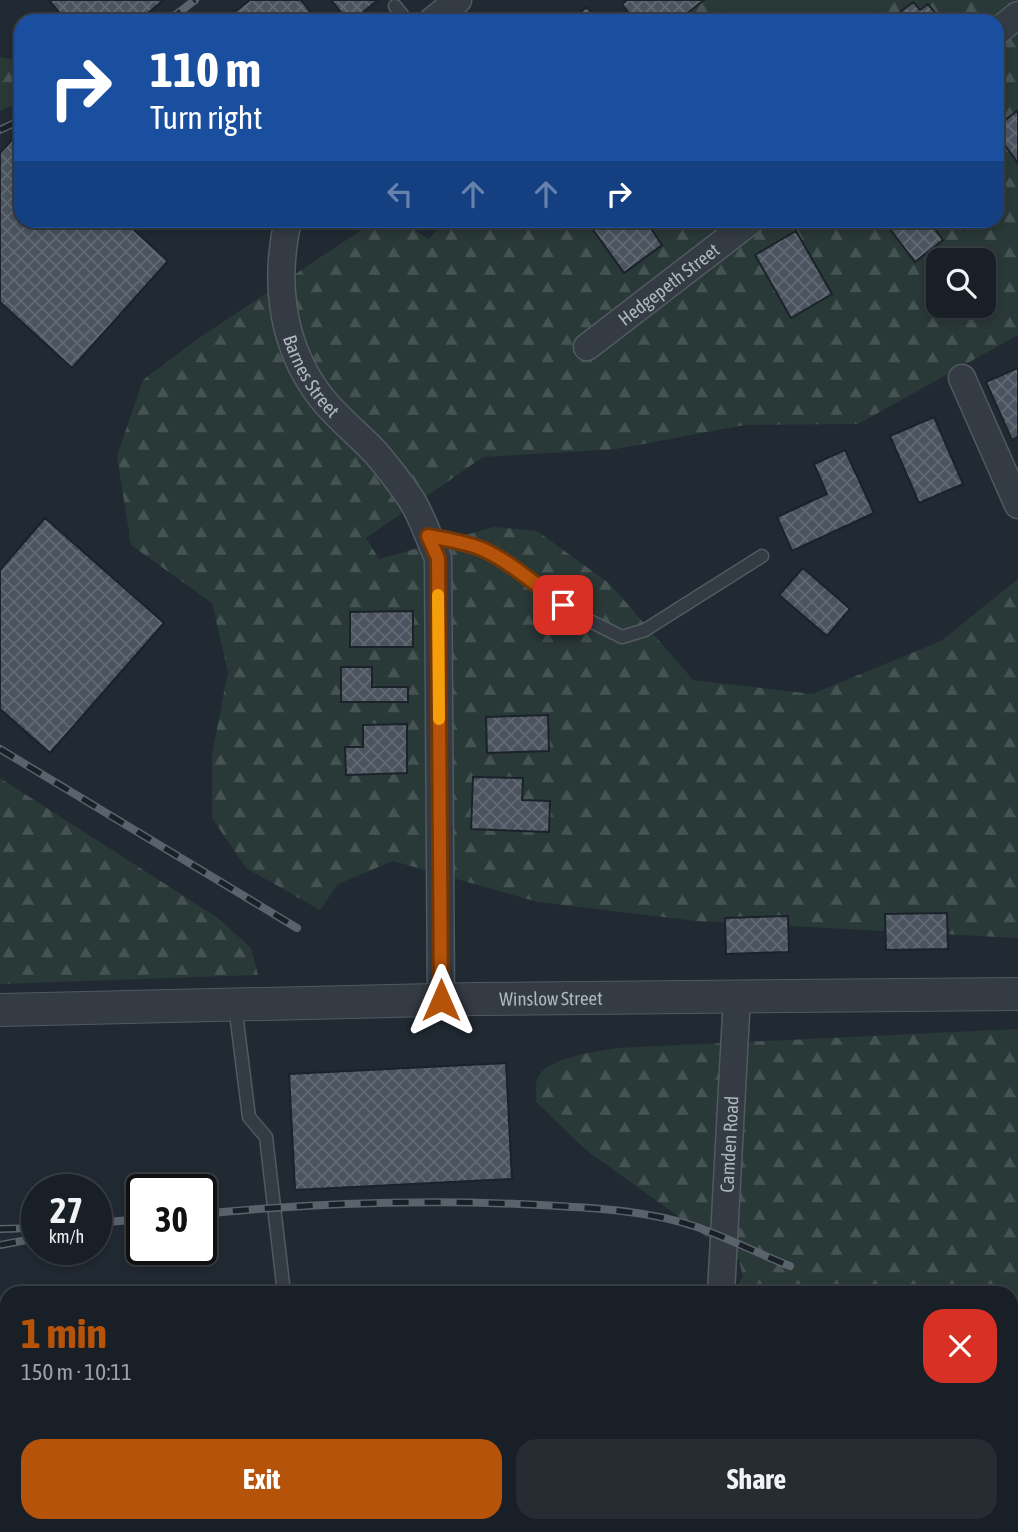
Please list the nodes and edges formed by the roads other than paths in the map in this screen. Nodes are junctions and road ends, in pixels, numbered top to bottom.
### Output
1 (458, 0) edge
2 (395, 6) dead end
3 (401, 14) edge
4 (441, 14) edge
5 (1018, 15) edge
6 (1004, 26) edge
7 (288, 228) edge
8 (742, 228) edge
9 (587, 347) dead end
10 (962, 378) dead end
11 (1010, 464) edge
12 (1018, 505) edge
13 (428, 536) junction
14 (762, 556) dead end
15 (1018, 994) edge
16 (737, 996) junction
17 (441, 1000) junction
18 (235, 1004) junction
19 (0, 1010) edge
20 (283, 1286) edge
21 (721, 1286) edge

1 - 4 street
2 - 3 lane
5 - 6 street
7 - 13 street, Barnes Street
8 - 9 street, Hedgepeth Street
10 - 11 street
11 - 12 street
13 - 14 lane
13 - 17 street, Barnes Street
15 - 16 street, Winslow Street
16 - 17 street, Winslow Street
16 - 21 street, Camden Road
17 - 18 street, Winslow Street
18 - 19 street, Winslow Street
18 - 20 lane

